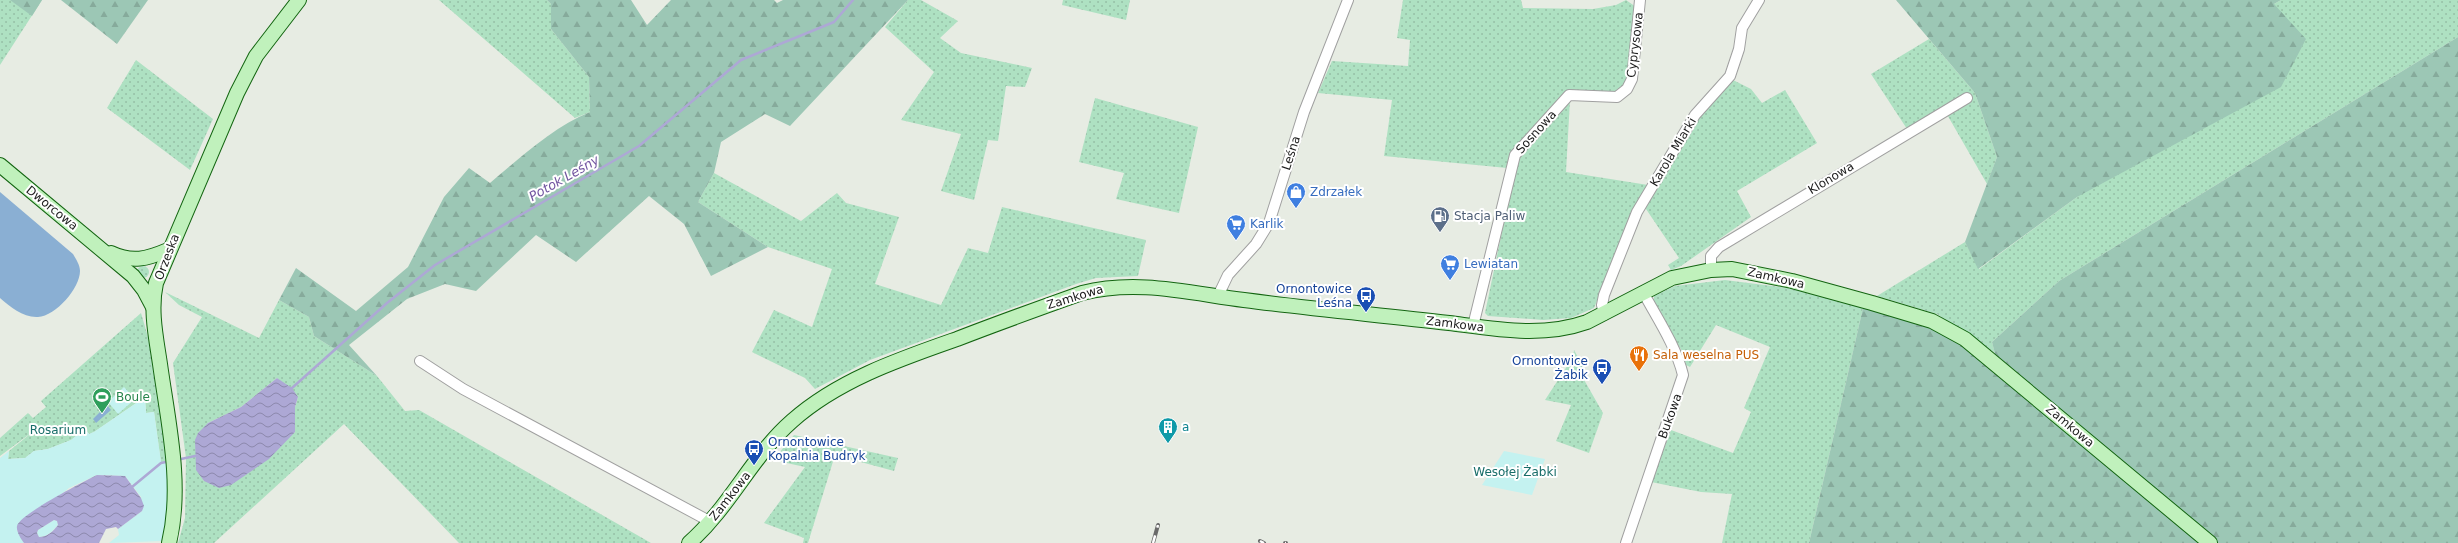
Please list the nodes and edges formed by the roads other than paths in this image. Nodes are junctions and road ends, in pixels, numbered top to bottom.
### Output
1 (299, 0) edge
2 (1348, 0) edge
3 (1640, 0) edge
4 (1759, 0) edge
5 (1627, 89) joint
6 (1967, 98) dead end
7 (0, 165) edge
8 (168, 250) junction
9 (105, 251) junction
10 (140, 260) junction
11 (1711, 270) junction
12 (134, 278) junction
13 (158, 278) junction
14 (1643, 292) junction
15 (1218, 296) junction
16 (153, 307) junction
17 (1604, 315) junction
18 (1473, 326) junction
19 (420, 361) dead end
20 (711, 522) junction
21 (169, 543) edge
22 (689, 543) edge
23 (1626, 543) edge
24 (2210, 543) edge

1 - 8 street, Orzeska
2 - 15 street, Leśna
3 - 5 street, Cyprysowa
4 - 17 street, Karola Miarki
5 - 18 street, Sosnowa
6 - 11 street, Klonowa
7 - 9 street, Dworcowa
8 - 10 street
8 - 13 street, Orzeska
9 - 10 street, Dworcowa
9 - 12 street, Dworcowa
10 - 12 street
10 - 13 street
11 - 14 street, Zamkowa
11 - 24 street, Zamkowa
12 - 13 street
12 - 16 street, Dworcowa
13 - 16 street, Orzeska
14 - 17 street, Zamkowa
14 - 23 street, Bukowa
15 - 18 street, Zamkowa
15 - 20 street, Zamkowa
16 - 21 street, Orzeska
17 - 18 street, Zamkowa
19 - 20 street
20 - 22 street, Zamkowa

